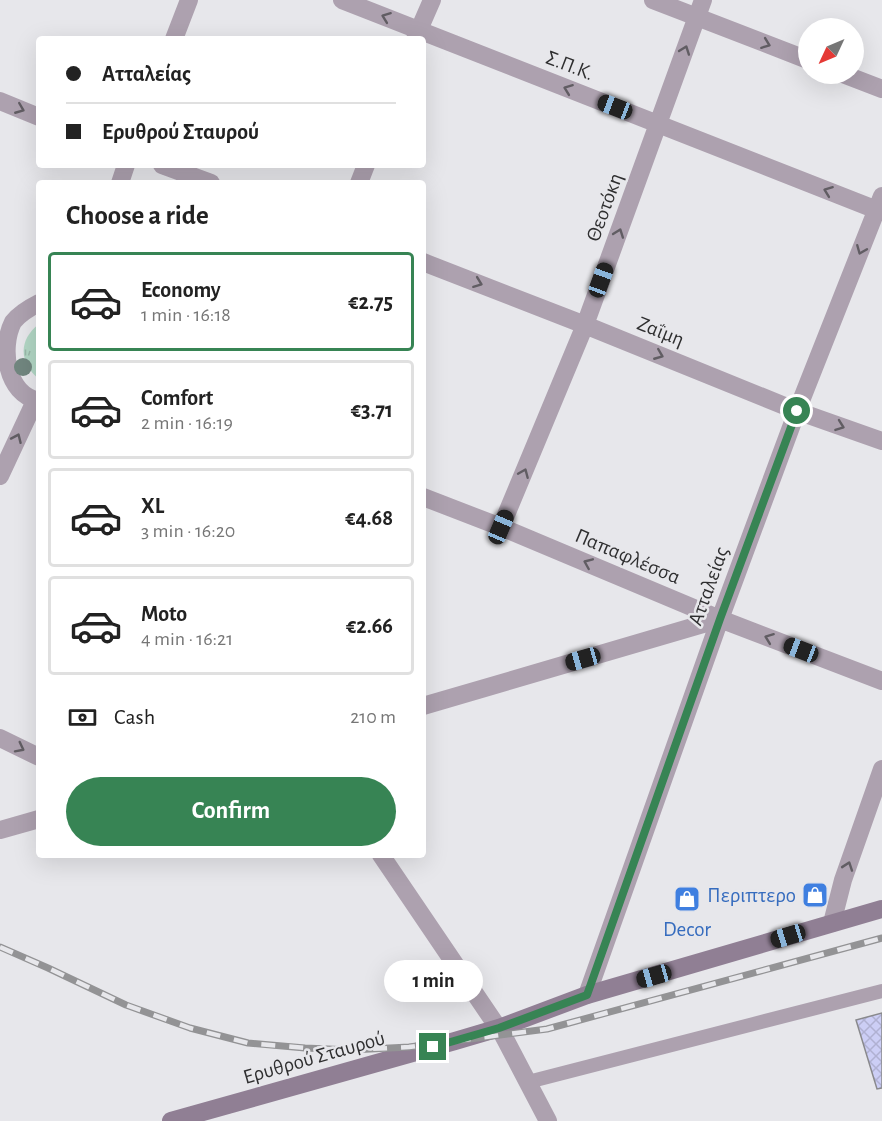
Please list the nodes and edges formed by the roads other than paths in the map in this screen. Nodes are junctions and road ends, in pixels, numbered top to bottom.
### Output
1 (189, 0) edge
2 (342, 0) edge
3 (432, 0) edge
4 (653, 0) edge
5 (700, 8) edge
6 (417, 34) edge
7 (175, 36) edge
8 (426, 37) edge
9 (798, 55) edge
10 (864, 82) edge
11 (882, 88) edge
12 (0, 101) edge
13 (36, 116) edge
14 (658, 124) junction
15 (170, 168) edge
16 (203, 180) edge
17 (880, 206) edge
18 (426, 263) edge
19 (36, 304) edge
20 (585, 325) junction
21 (2, 339) edge
22 (36, 401) edge
23 (36, 403) edge
24 (797, 411) junction
25 (882, 441) edge
26 (0, 476) edge
27 (426, 498) edge
28 (501, 527) junction
29 (720, 619) junction
30 (882, 681) edge
31 (426, 705) edge
32 (0, 738) edge
33 (36, 756) edge
34 (882, 769) edge
35 (36, 820) edge
36 (0, 830) edge
37 (383, 858) edge
38 (882, 909) edge
39 (832, 923) junction
40 (882, 991) edge
41 (587, 995) junction
42 (499, 1028) junction
43 (528, 1082) junction
44 (171, 1121) edge
45 (548, 1121) edge

1 - 7 street
6 -> 2 street, Σ.Π.Κ.
3 - 6 street
4 - 5 street
5 -> 9 street
14 -> 5 street, Θεοτόκη
14 -> 8 street, Σ.Π.Κ.
10 - 11 street
12 -> 13 street
17 -> 14 street, Σ.Π.Κ.
20 -> 14 street, Θεοτόκη
15 - 16 street
17 -> 24 street, Ατταλείας
18 -> 20 street, Ζαΐμη
19 - 21 street
20 -> 24 street, Ζαΐμη
28 -> 20 street, Θεοτόκη
21 - 22 street
26 -> 23 street
24 -> 25 street, Ζαΐμη
24 - 29 street, Ατταλείας
27 - 28 street, Παπαφλέσσα
29 -> 28 street, Παπαφλέσσα
30 -> 29 street, Παπαφλέσσα
29 - 31 street
29 - 41 street, Ατταλείας
32 -> 33 street
39 -> 34 street
35 - 36 street
37 - 42 street
38 - 39 main road, Ερυθρού Σταυρού
39 - 41 main road, Ερυθρού Σταυρού
40 - 43 lane
41 - 42 main road, Ερυθρού Σταυρού
42 - 43 street
42 - 44 main road, Ερυθρού Σταυρού
43 - 45 street

